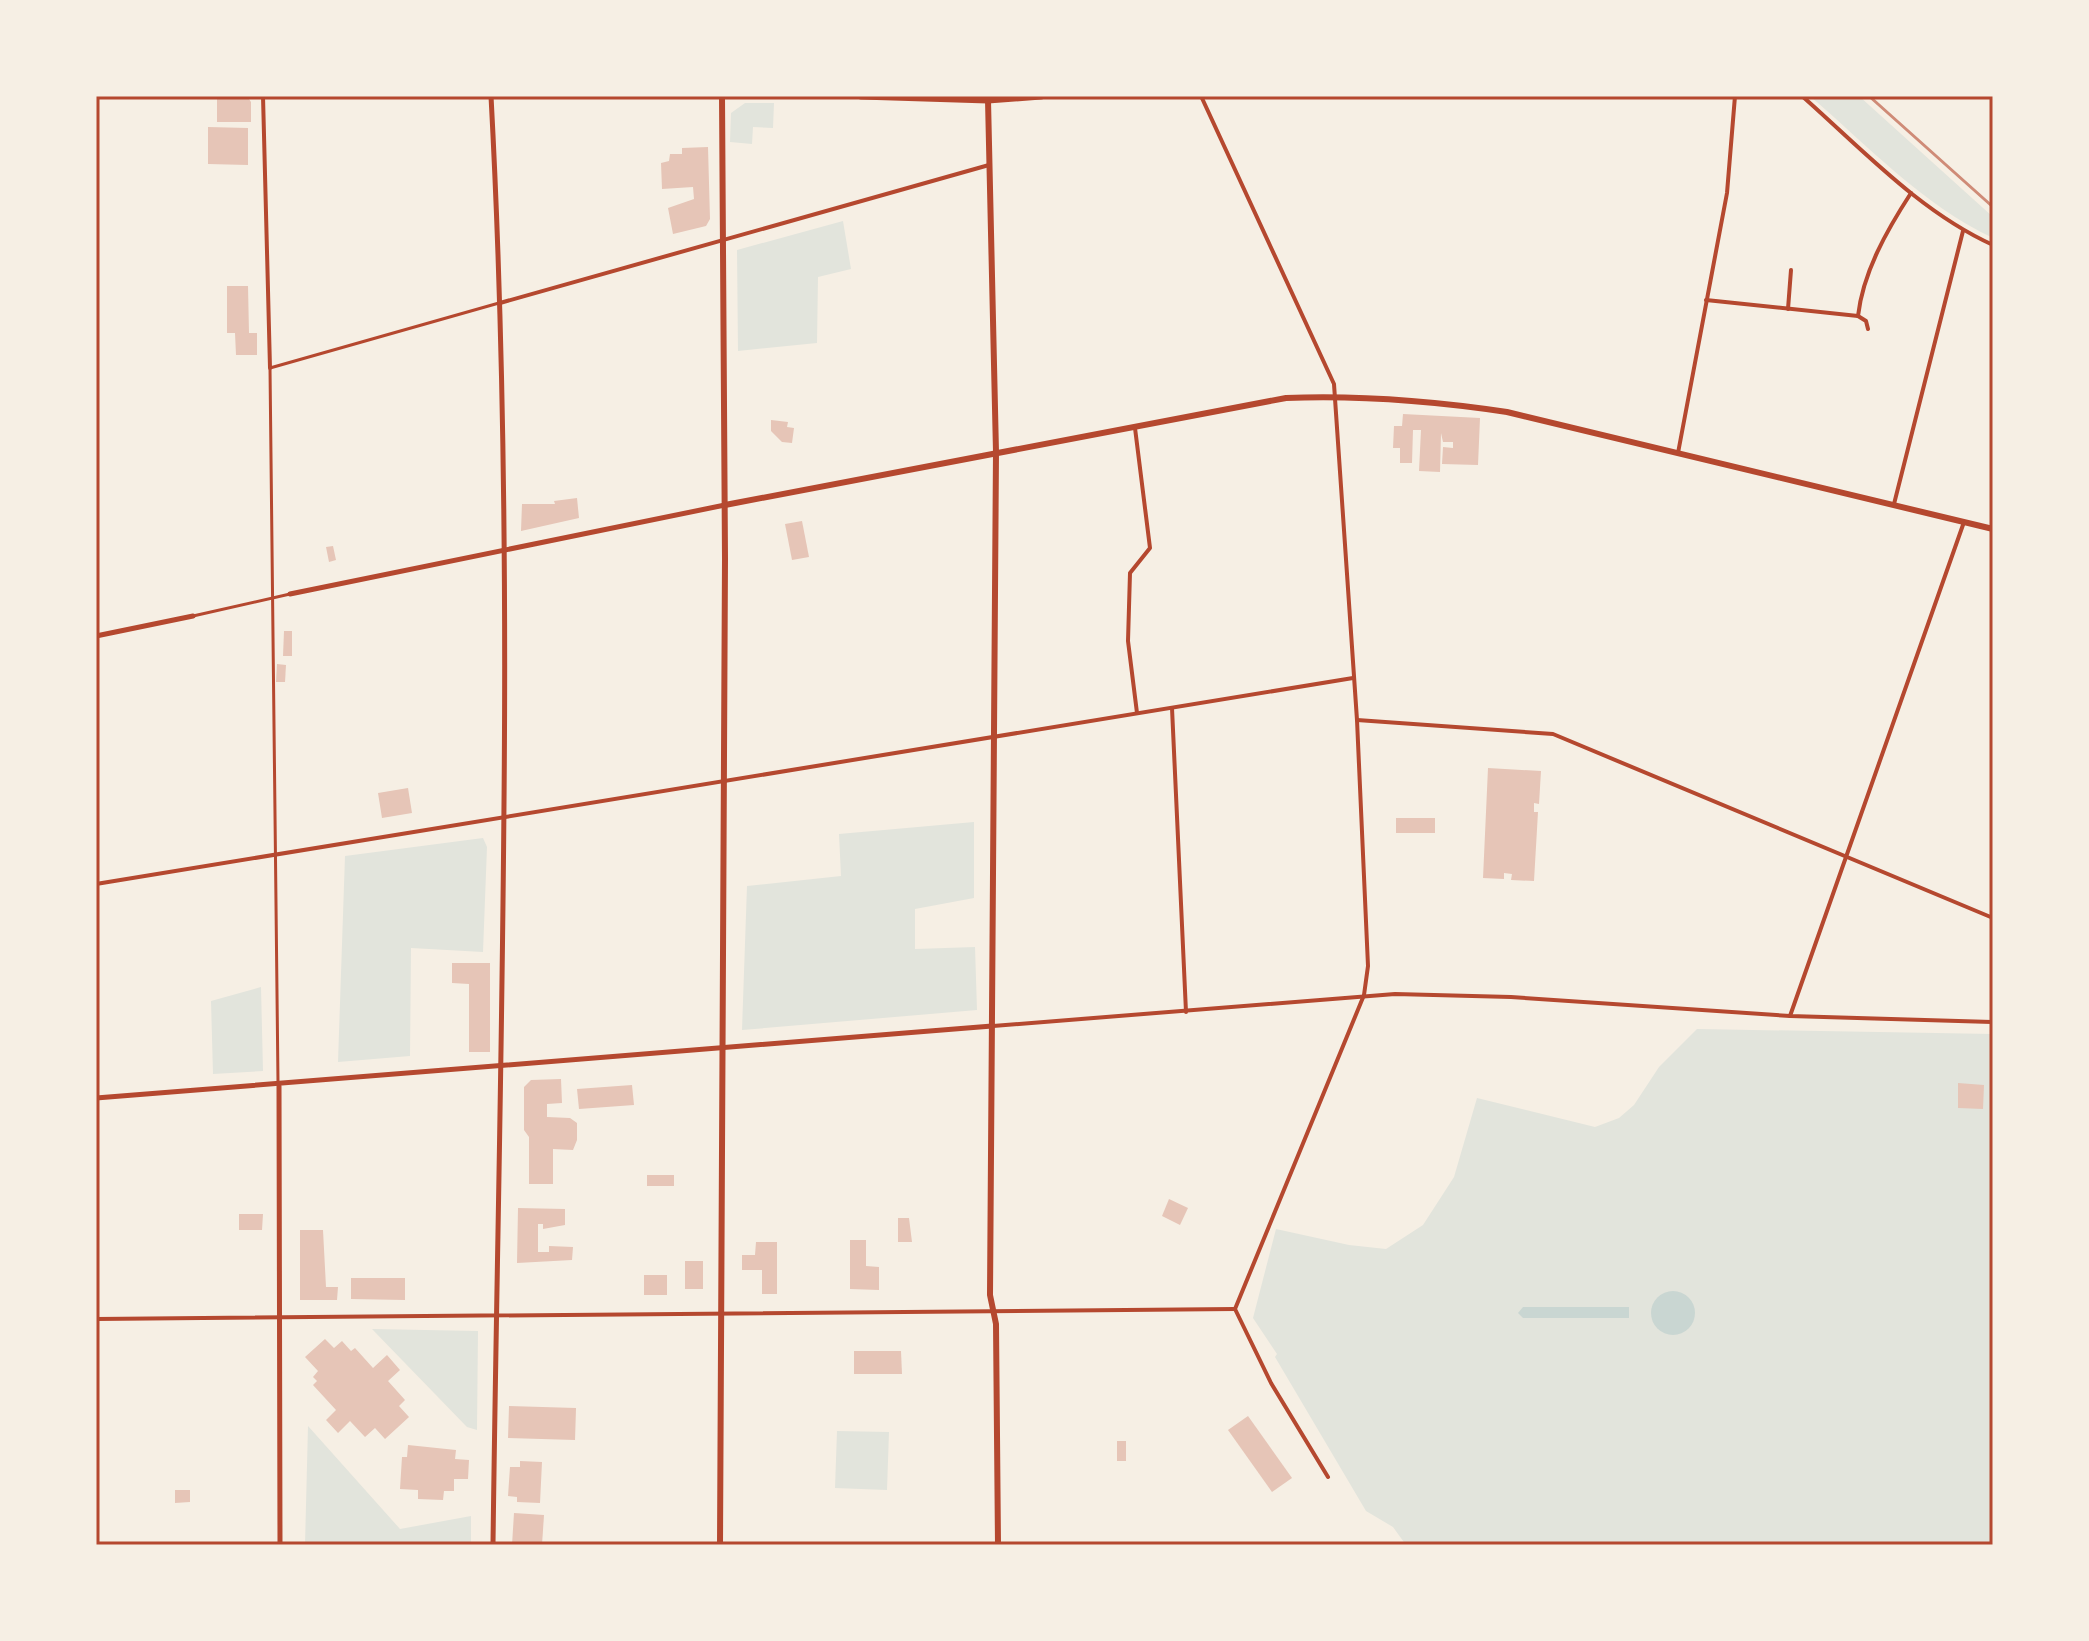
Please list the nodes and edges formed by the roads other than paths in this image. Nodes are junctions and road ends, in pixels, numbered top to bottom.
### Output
1 (263, 96) edge
2 (491, 96) edge
3 (722, 96) edge
4 (861, 96) edge
5 (1041, 96) edge
6 (1201, 96) edge
7 (1735, 96) edge
8 (1802, 96) edge
9 (988, 98) edge
10 (989, 165) junction
11 (1911, 193) junction
12 (1963, 231) junction
13 (722, 241) junction
14 (1993, 245) edge
15 (1791, 270) dead end
16 (1706, 300) junction
17 (500, 303) junction
18 (1788, 309) junction
19 (1858, 316) junction
20 (1868, 329) dead end
21 (270, 368) junction
22 (1336, 396) junction
23 (1135, 427) junction
24 (996, 452) junction
25 (1678, 453) junction
26 (1894, 504) junction
27 (725, 505) junction
28 (1964, 522) junction
29 (1993, 529) edge
30 (503, 551) junction
31 (290, 594) joint
32 (275, 597) junction
33 (193, 616) joint
34 (96, 636) edge
35 (1354, 678) junction
36 (1172, 708) junction
37 (1137, 713) junction
38 (1357, 720) junction
39 (994, 737) junction
40 (724, 780) junction
41 (503, 815) junction
42 (276, 854) junction
43 (1846, 854) junction
44 (96, 884) edge
45 (1993, 918) edge
46 (1364, 995) junction
47 (1186, 1012) junction
48 (1790, 1016) junction
49 (1992, 1022) edge
50 (993, 1026) junction
51 (723, 1048) junction
52 (501, 1066) junction
53 (279, 1086) junction
54 (96, 1098) edge
55 (1235, 1309) junction
56 (992, 1310) junction
57 (722, 1312) junction
58 (496, 1314) junction
59 (280, 1318) junction
60 (96, 1319) edge
61 (1328, 1477) dead end
62 (280, 1545) edge
63 (493, 1545) edge
64 (720, 1545) edge
65 (998, 1545) edge

1 - 21 street
2 - 17 street
3 - 13 main road
4 - 9 main road
5 - 9 main road
6 - 22 street
7 - 16 street
8 - 11 street
9 - 10 main road
10 - 13 street
10 - 24 main road
11 - 12 street
11 - 19 street
12 - 14 street
12 - 26 street
13 - 17 street
13 - 27 main road
15 - 18 street
16 - 18 street
16 - 25 street
17 - 21 street
17 - 30 street
18 - 19 street
19 - 20 street
21 - 32 street
22 - 23 main road
22 - 25 main road
22 - 35 street
23 - 24 main road
23 - 37 street
24 - 27 main road
24 - 39 main road
25 - 26 main road
26 - 28 main road
27 - 30 street
27 - 40 main road
28 - 29 main road
28 - 43 street
30 - 31 street
30 - 41 street
31 - 32 street
32 - 33 street
32 - 42 street
33 - 34 street
35 - 36 street
35 - 38 street
36 - 37 street
36 - 47 street
37 - 39 street
38 - 43 street
38 - 46 street
39 - 40 street
39 - 50 main road
40 - 41 street
40 - 51 main road
41 - 42 street
41 - 52 street
42 - 44 street
42 - 53 street
43 - 45 street
43 - 48 street
46 - 47 street
46 - 48 street
46 - 55 street
47 - 50 street
48 - 49 street
50 - 51 street
50 - 56 main road
51 - 52 street
51 - 57 main road
52 - 53 street
52 - 58 street
53 - 54 street
53 - 59 street
55 - 56 street
55 - 61 street
56 - 57 street
56 - 65 main road
57 - 58 street
57 - 64 main road
58 - 59 street
58 - 63 street
59 - 60 street
59 - 62 street

